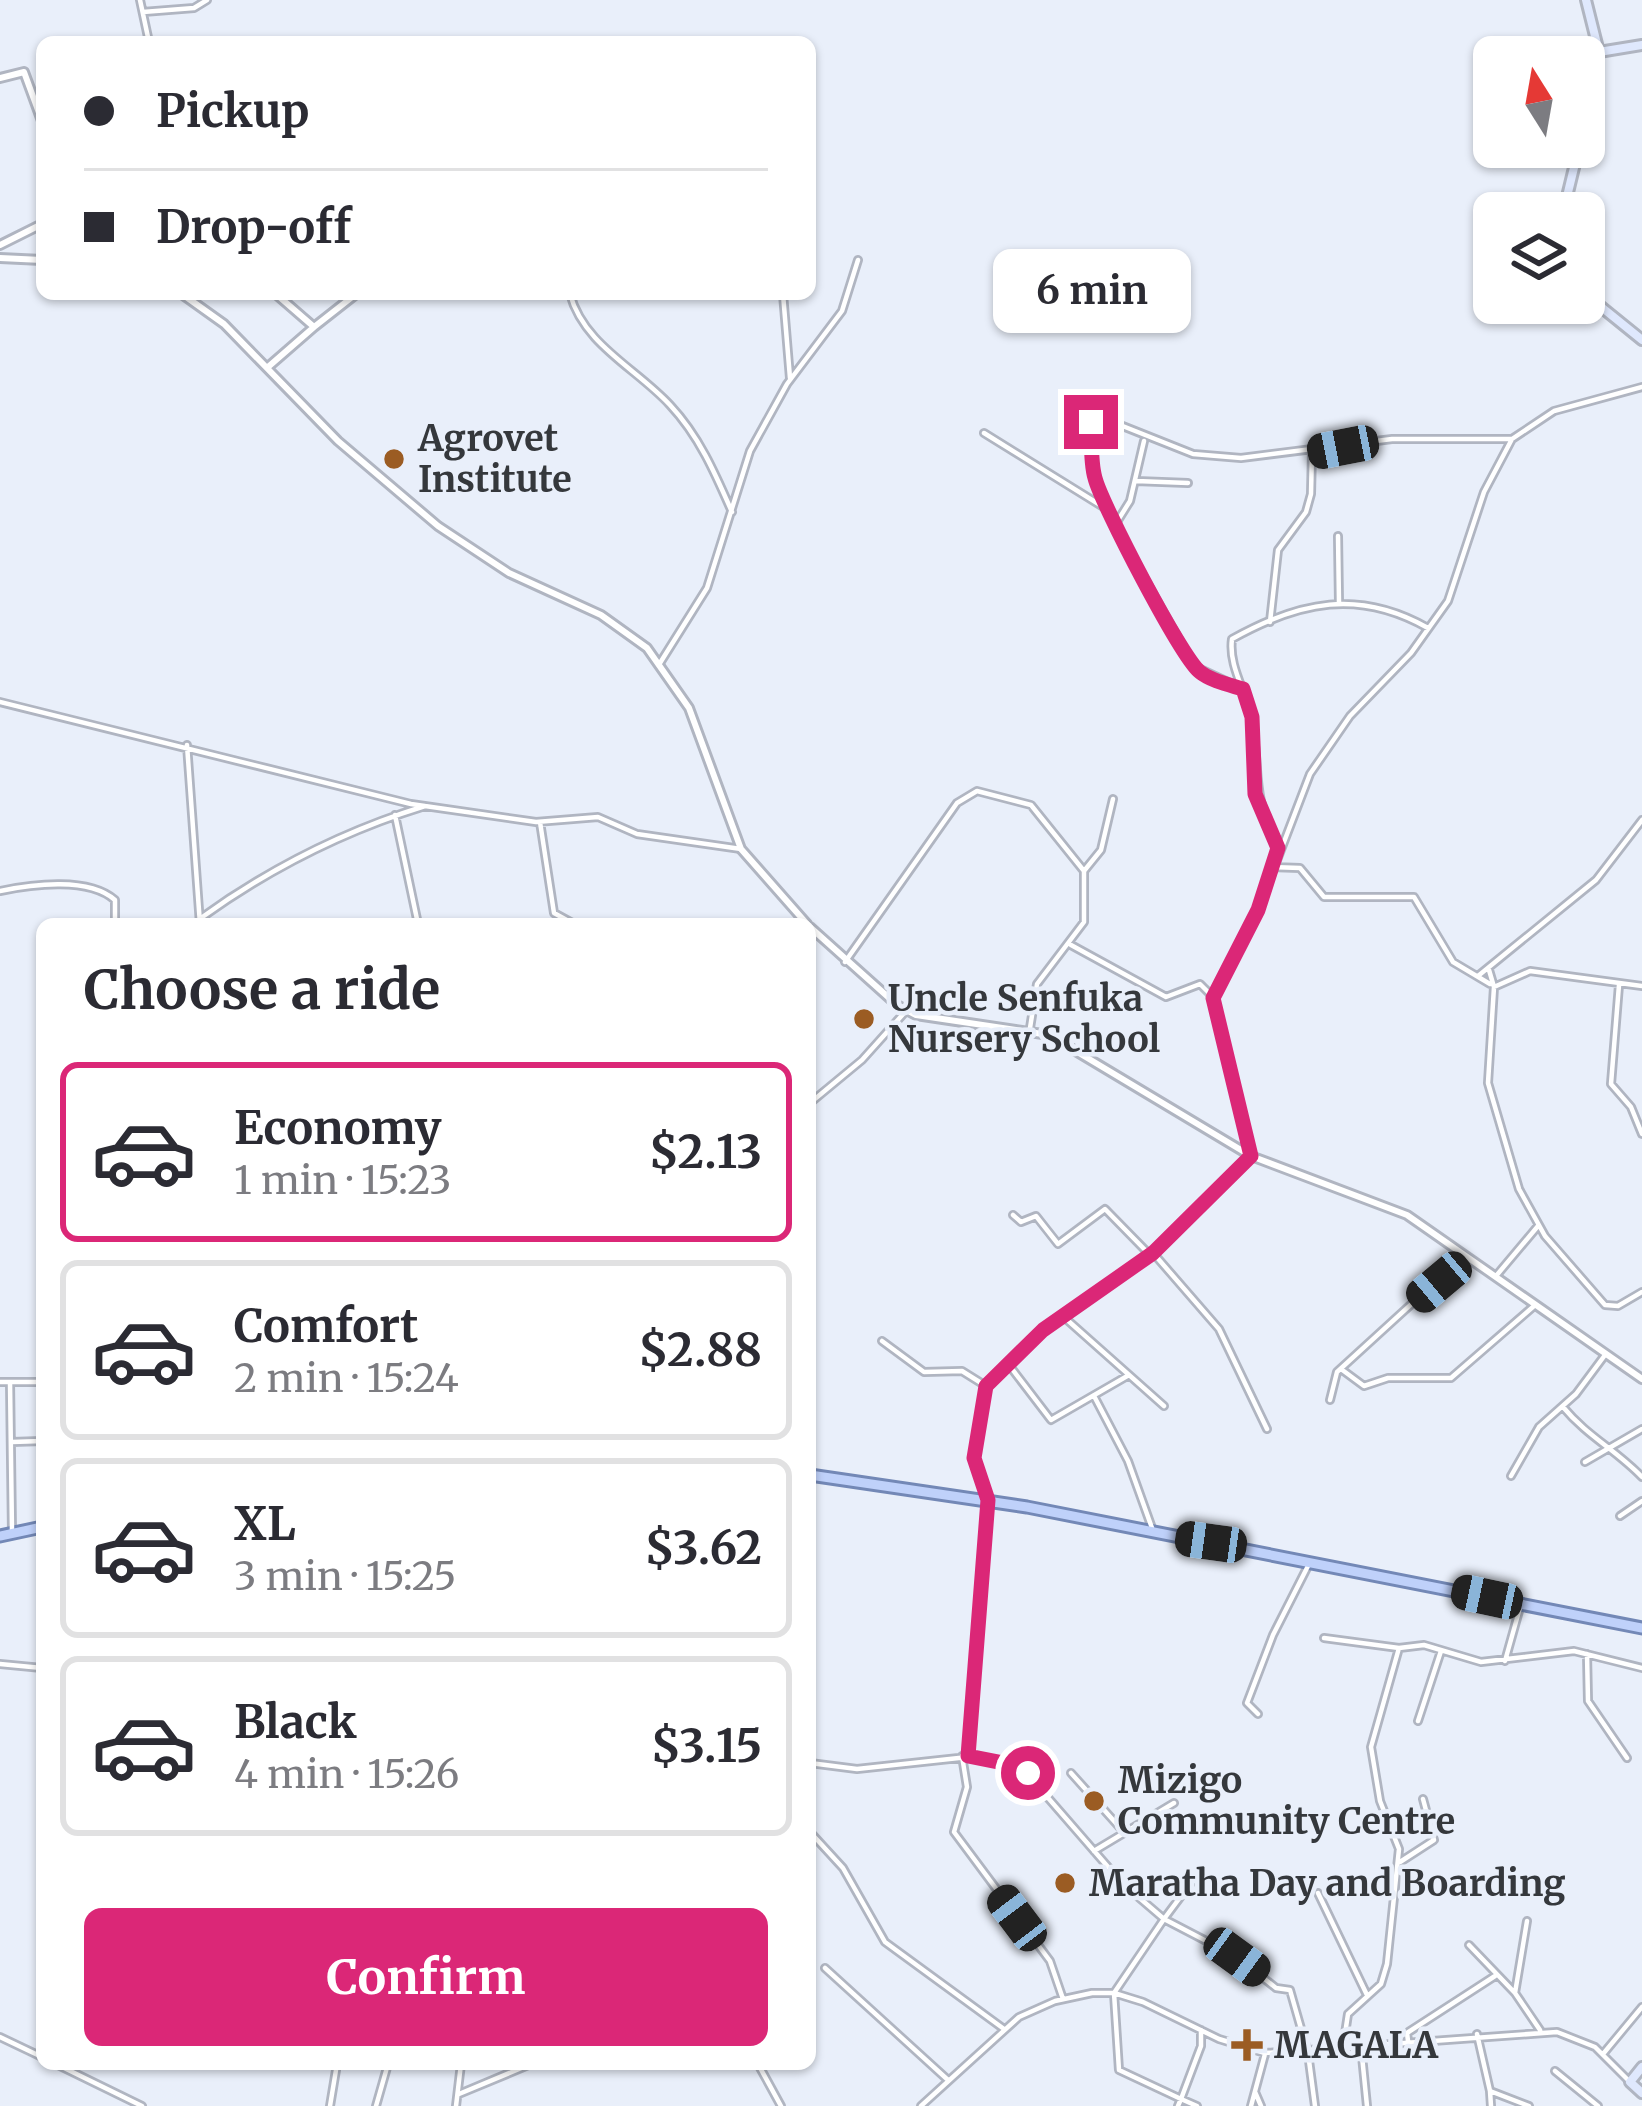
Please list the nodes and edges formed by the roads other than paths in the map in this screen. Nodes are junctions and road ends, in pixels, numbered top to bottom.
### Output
1 (140, 0) edge
2 (207, 0) edge
3 (1586, 0) edge
4 (143, 12) junction
5 (148, 36) edge
6 (1595, 36) edge
7 (1642, 45) edge
8 (1605, 51) edge
9 (0, 78) edge
10 (36, 105) edge
11 (36, 227) edge
12 (0, 244) edge
13 (0, 258) edge
14 (36, 260) edge
15 (857, 260) dead end
16 (190, 300) edge
17 (283, 300) edge
18 (348, 300) edge
19 (572, 300) edge
20 (783, 300) edge
21 (1605, 310) edge
22 (314, 327) junction
23 (1642, 340) edge
24 (268, 367) junction
25 (790, 379) junction
26 (1642, 387) edge
27 (1105, 419) dead end
28 (1091, 421) dead end
29 (984, 433) dead end
30 (1144, 438) junction
31 (1512, 439) junction
32 (1312, 452) junction
33 (1136, 481) junction
34 (1188, 483) dead end
35 (1106, 508) junction
36 (732, 513) junction
37 (1115, 525) junction
38 (1339, 536) dead end
39 (1339, 603) junction
40 (1270, 622) junction
41 (1431, 629) junction
42 (660, 663) junction
43 (1243, 689) junction
44 (0, 703) edge
45 (187, 745) junction
46 (1114, 799) dead end
47 (427, 806) junction
48 (395, 815) junction
49 (1642, 820) edge
50 (540, 822) junction
51 (1278, 848) junction
52 (741, 849) junction
53 (1271, 867) junction
54 (1084, 871) junction
55 (0, 891) edge
56 (115, 918) edge
57 (201, 918) edge
58 (206, 918) edge
59 (417, 918) edge
60 (563, 918) edge
61 (801, 918) edge
62 (816, 934) edge
63 (1071, 945) junction
64 (845, 962) junction
65 (1489, 970) junction
66 (1476, 976) junction
67 (1619, 985) junction
68 (1642, 986) edge
69 (1495, 987) junction
70 (1213, 998) junction
71 (907, 1010) junction
72 (1030, 1028) junction
73 (816, 1098) edge
74 (1642, 1134) edge
75 (1251, 1156) junction
76 (1013, 1215) dead end
77 (1538, 1226) junction
78 (1151, 1254) junction
79 (1464, 1256) junction
80 (1496, 1276) junction
81 (1642, 1292) edge
82 (1534, 1306) junction
83 (1065, 1318) junction
84 (882, 1341) dead end
85 (1605, 1355) junction
86 (1010, 1365) junction
87 (1341, 1369) junction
88 (1129, 1375) junction
89 (1642, 1379) edge
90 (0, 1382) edge
91 (10, 1382) junction
92 (36, 1382) edge
93 (986, 1386) junction
94 (1094, 1396) junction
95 (1330, 1400) dead end
96 (1164, 1406) dead end
97 (1563, 1407) junction
98 (1267, 1429) dead end
99 (1642, 1429) edge
100 (36, 1441) edge
101 (9, 1442) junction
102 (1613, 1447) junction
103 (1585, 1462) dead end
104 (816, 1476) edge
105 (1511, 1476) dead end
106 (1642, 1477) edge
107 (988, 1500) junction
108 (1642, 1501) edge
109 (1620, 1516) dead end
110 (36, 1528) edge
111 (13, 1533) junction
112 (1154, 1534) junction
113 (0, 1536) edge
114 (1310, 1564) junction
115 (1521, 1604) junction
116 (1642, 1628) edge
117 (1324, 1638) dead end
118 (1399, 1648) junction
119 (1441, 1651) junction
120 (1587, 1654) junction
121 (1505, 1661) junction
122 (0, 1664) edge
123 (1642, 1667) edge
124 (36, 1668) edge
125 (1258, 1714) dead end
126 (1418, 1721) dead end
127 (965, 1756) junction
128 (1628, 1758) dead end
129 (816, 1764) edge
130 (1071, 1773) dead end
131 (1423, 1799) dead end
132 (1174, 1803) dead end
133 (1122, 1830) junction
134 (816, 1839) edge
135 (1094, 1851) junction
136 (1400, 1862) junction
137 (1198, 1872) dead end
138 (1318, 1893) dead end
139 (1164, 1919) junction
140 (1527, 1921) dead end
141 (1469, 1945) dead end
142 (825, 1968) dead end
143 (1495, 1976) junction
144 (1114, 1993) junction
145 (1515, 1994) junction
146 (1367, 1995) junction
147 (1063, 1999) junction
148 (1642, 2007) edge
149 (1004, 2029) junction
150 (1201, 2030) junction
151 (1540, 2030) junction
152 (1477, 2035) junction
153 (0, 2037) edge
154 (1219, 2038) junction
155 (1408, 2042) junction
156 (1201, 2046) junction
157 (1361, 2046) junction
158 (1343, 2048) junction
159 (1265, 2053) junction
160 (1308, 2053) junction
161 (36, 2054) edge
162 (1603, 2054) junction
163 (1642, 2067) edge
164 (68, 2070) edge
165 (336, 2070) edge
166 (386, 2070) edge
167 (461, 2070) edge
168 (517, 2070) edge
169 (761, 2070) edge
170 (1555, 2072) dead end
171 (948, 2080) junction
172 (1630, 2082) junction
173 (1490, 2091) junction
174 (1255, 2092) junction
175 (1642, 2092) edge
176 (459, 2094) junction
177 (1179, 2102) edge
178 (142, 2106) edge
179 (330, 2106) edge
180 (376, 2106) edge
181 (456, 2106) edge
182 (781, 2106) edge
183 (921, 2106) edge
184 (1197, 2106) edge
185 (1251, 2106) edge
186 (1261, 2106) edge
187 (1315, 2106) edge
188 (1366, 2106) edge
189 (1491, 2106) edge
190 (1529, 2106) edge
191 (1598, 2106) edge

1 - 4 street
2 - 4 street
3 - 6 main road
4 - 5 street
7 - 8 main road
9 - 10 street
11 - 12 street
13 - 14 street
15 - 25 street
16 - 24 street
17 - 22 street
18 - 22 street
19 - 36 street
20 - 25 street
21 - 23 main road
22 - 24 street
24 - 42 street
25 - 36 street
26 - 31 street
27 - 30 street
28 - 35 street
29 - 35 street
30 - 32 street
30 - 33 street
31 - 32 street
31 - 41 street
32 - 40 street
33 - 34 street
33 - 37 street
35 - 37 street
36 - 42 street
37 - 43 street
38 - 39 street
39 - 40 street
39 - 41 street
40 - 43 street
41 - 51 street
42 - 52 street
43 - 51 street
44 - 45 street
45 - 47 street
45 - 57 street
46 - 54 street
47 - 48 street
47 - 50 street
48 - 58 street
48 - 59 street
49 - 65 street
50 - 52 street
50 - 60 street
51 - 53 street
52 - 61 street
53 - 66 street
53 - 70 street
54 - 63 street
54 - 64 street
55 - 56 street
62 - 64 street
63 - 70 street
63 - 72 street
64 - 71 street
65 - 66 street
65 - 69 street
66 - 69 street
67 - 68 street
67 - 69 street
67 - 74 street
69 - 77 street
70 - 75 street
71 - 72 street
71 - 73 street
72 - 75 street
75 - 78 street
75 - 79 street
76 - 78 street
77 - 80 street
77 - 81 street
78 - 83 street
78 - 98 street
79 - 80 street
79 - 87 street
80 - 82 street
82 - 85 street
82 - 87 street
83 - 86 street
83 - 88 street
84 - 93 street
85 - 89 street
85 - 97 street
86 - 93 street
86 - 94 street
87 - 95 street
88 - 94 street
88 - 96 street
90 - 91 street
91 - 92 street
91 - 101 street
93 - 107 street
94 - 112 street
97 - 102 street
97 - 105 street
99 - 102 street
100 - 101 street
101 - 111 street
102 - 103 street
102 - 106 street
104 - 107 main road
107 - 112 main road
107 - 127 street
108 - 109 street
110 - 111 main road
111 - 113 main road
112 - 114 main road
114 - 115 main road
114 - 125 street
115 - 116 main road
115 - 121 street
117 - 118 street
118 - 119 street
118 - 136 street
119 - 121 street
119 - 126 street
120 - 121 street
120 - 123 street
120 - 128 street
122 - 124 street
127 - 129 street
127 - 135 street
127 - 147 street
130 - 133 street
131 - 136 street
132 - 133 street
133 - 135 street
134 - 149 street
135 - 139 street
136 - 146 street
137 - 139 street
138 - 146 street
139 - 144 street
139 - 160 street
140 - 145 street
141 - 143 street
142 - 171 street
143 - 145 street
143 - 155 street
144 - 147 street
144 - 150 street
144 - 177 street
145 - 151 street
146 - 158 street
147 - 149 street
148 - 162 street
149 - 171 street
150 - 154 street
150 - 156 street
151 - 152 street
151 - 162 street
152 - 155 street
152 - 173 street
153 - 161 street
154 - 156 street
154 - 159 street
155 - 157 street
156 - 177 street
157 - 158 street
157 - 188 street
158 - 160 street
159 - 160 street
159 - 174 street
160 - 187 street
162 - 172 street
163 - 172 main road
164 - 178 street
165 - 179 street
166 - 180 street
167 - 176 street
168 - 176 street
169 - 182 street
170 - 191 street
171 - 183 street
172 - 175 main road
173 - 189 street
173 - 190 street
174 - 185 street
174 - 186 street
176 - 181 street
177 - 184 street

